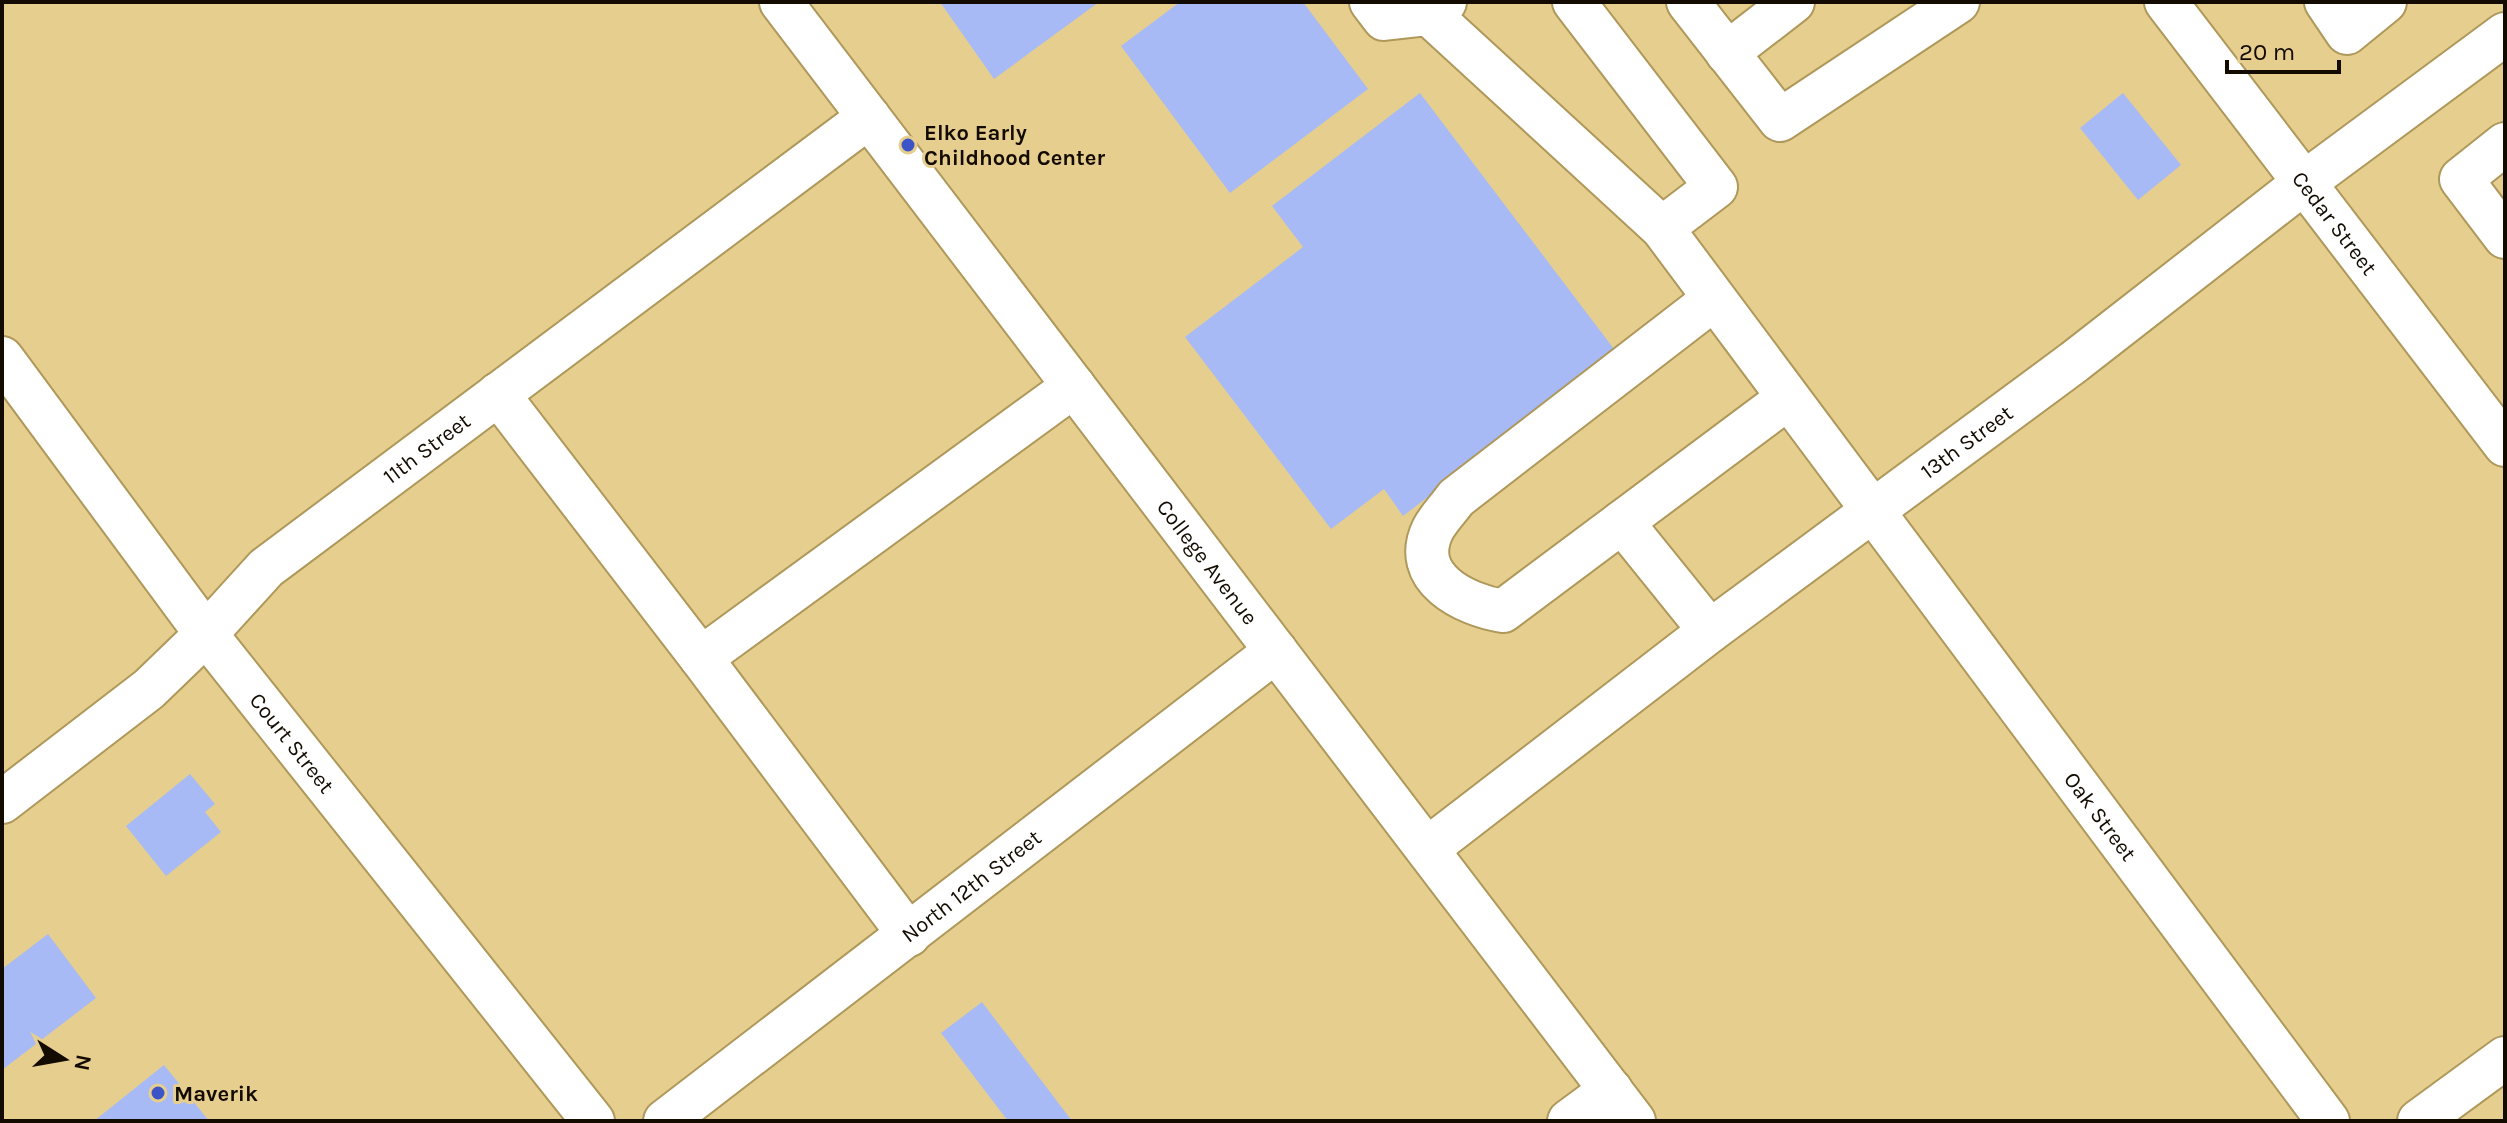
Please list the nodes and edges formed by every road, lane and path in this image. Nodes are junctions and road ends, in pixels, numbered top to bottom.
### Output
1 (781, 2) edge
2 (1371, 2) edge
3 (1574, 2) edge
4 (1688, 2) edge
5 (1793, 2) edge
6 (1958, 2) edge
7 (2166, 2) edge
8 (2326, 2) edge
9 (2385, 2) edge
10 (1437, 8) edge
11 (2505, 34) edge
12 (1727, 53) junction
13 (869, 117) junction
14 (2505, 144) edge
15 (2305, 182) junction
16 (1662, 228) junction
17 (2505, 237) edge
18 (1714, 299) junction
19 (2, 358) edge
20 (1074, 386) junction
21 (498, 394) junction
22 (1788, 398) junction
23 (2505, 445) edge
24 (1871, 511) junction
25 (1622, 522) junction
26 (1710, 631) junction
27 (206, 634) junction
28 (1276, 651) junction
29 (701, 658) junction
30 (2, 802) edge
31 (1427, 849) junction
32 (909, 935) junction
33 (2505, 1058) edge
34 (1623, 1106) edge
35 (593, 1121) edge
36 (665, 1121) edge
37 (1569, 1121) edge
38 (2328, 1121) edge
39 (2419, 1121) edge

1 - 13 street, College Avenue
2 - 10 street
3 - 16 street
4 - 12 street
5 - 12 street
6 - 12 street
7 - 15 street, Cedar Street
8 - 9 street
10 - 16 street, Oak Street
11 - 15 street, 13th Street
13 - 20 street, College Avenue
13 - 21 street, 11th Street
14 - 17 street
15 - 23 street, Cedar Street
15 - 24 street, 13th Street
16 - 18 street, Oak Street
18 - 22 street, Oak Street
18 - 25 street
19 - 27 street, Court Street
20 - 28 street, College Avenue
20 - 29 street
21 - 27 street, 11th Street
21 - 29 street
22 - 24 street, Oak Street
22 - 25 street
24 - 26 street, 13th Street
24 - 38 street, Oak Street
25 - 26 street
26 - 31 street, 13th Street
27 - 30 street, 11th Street
27 - 35 street, Court Street
28 - 31 street, College Avenue
28 - 32 street, North 12th Street
29 - 32 street
31 - 34 street, College Avenue
32 - 36 street, North 12th Street
33 - 39 street
34 - 37 street

